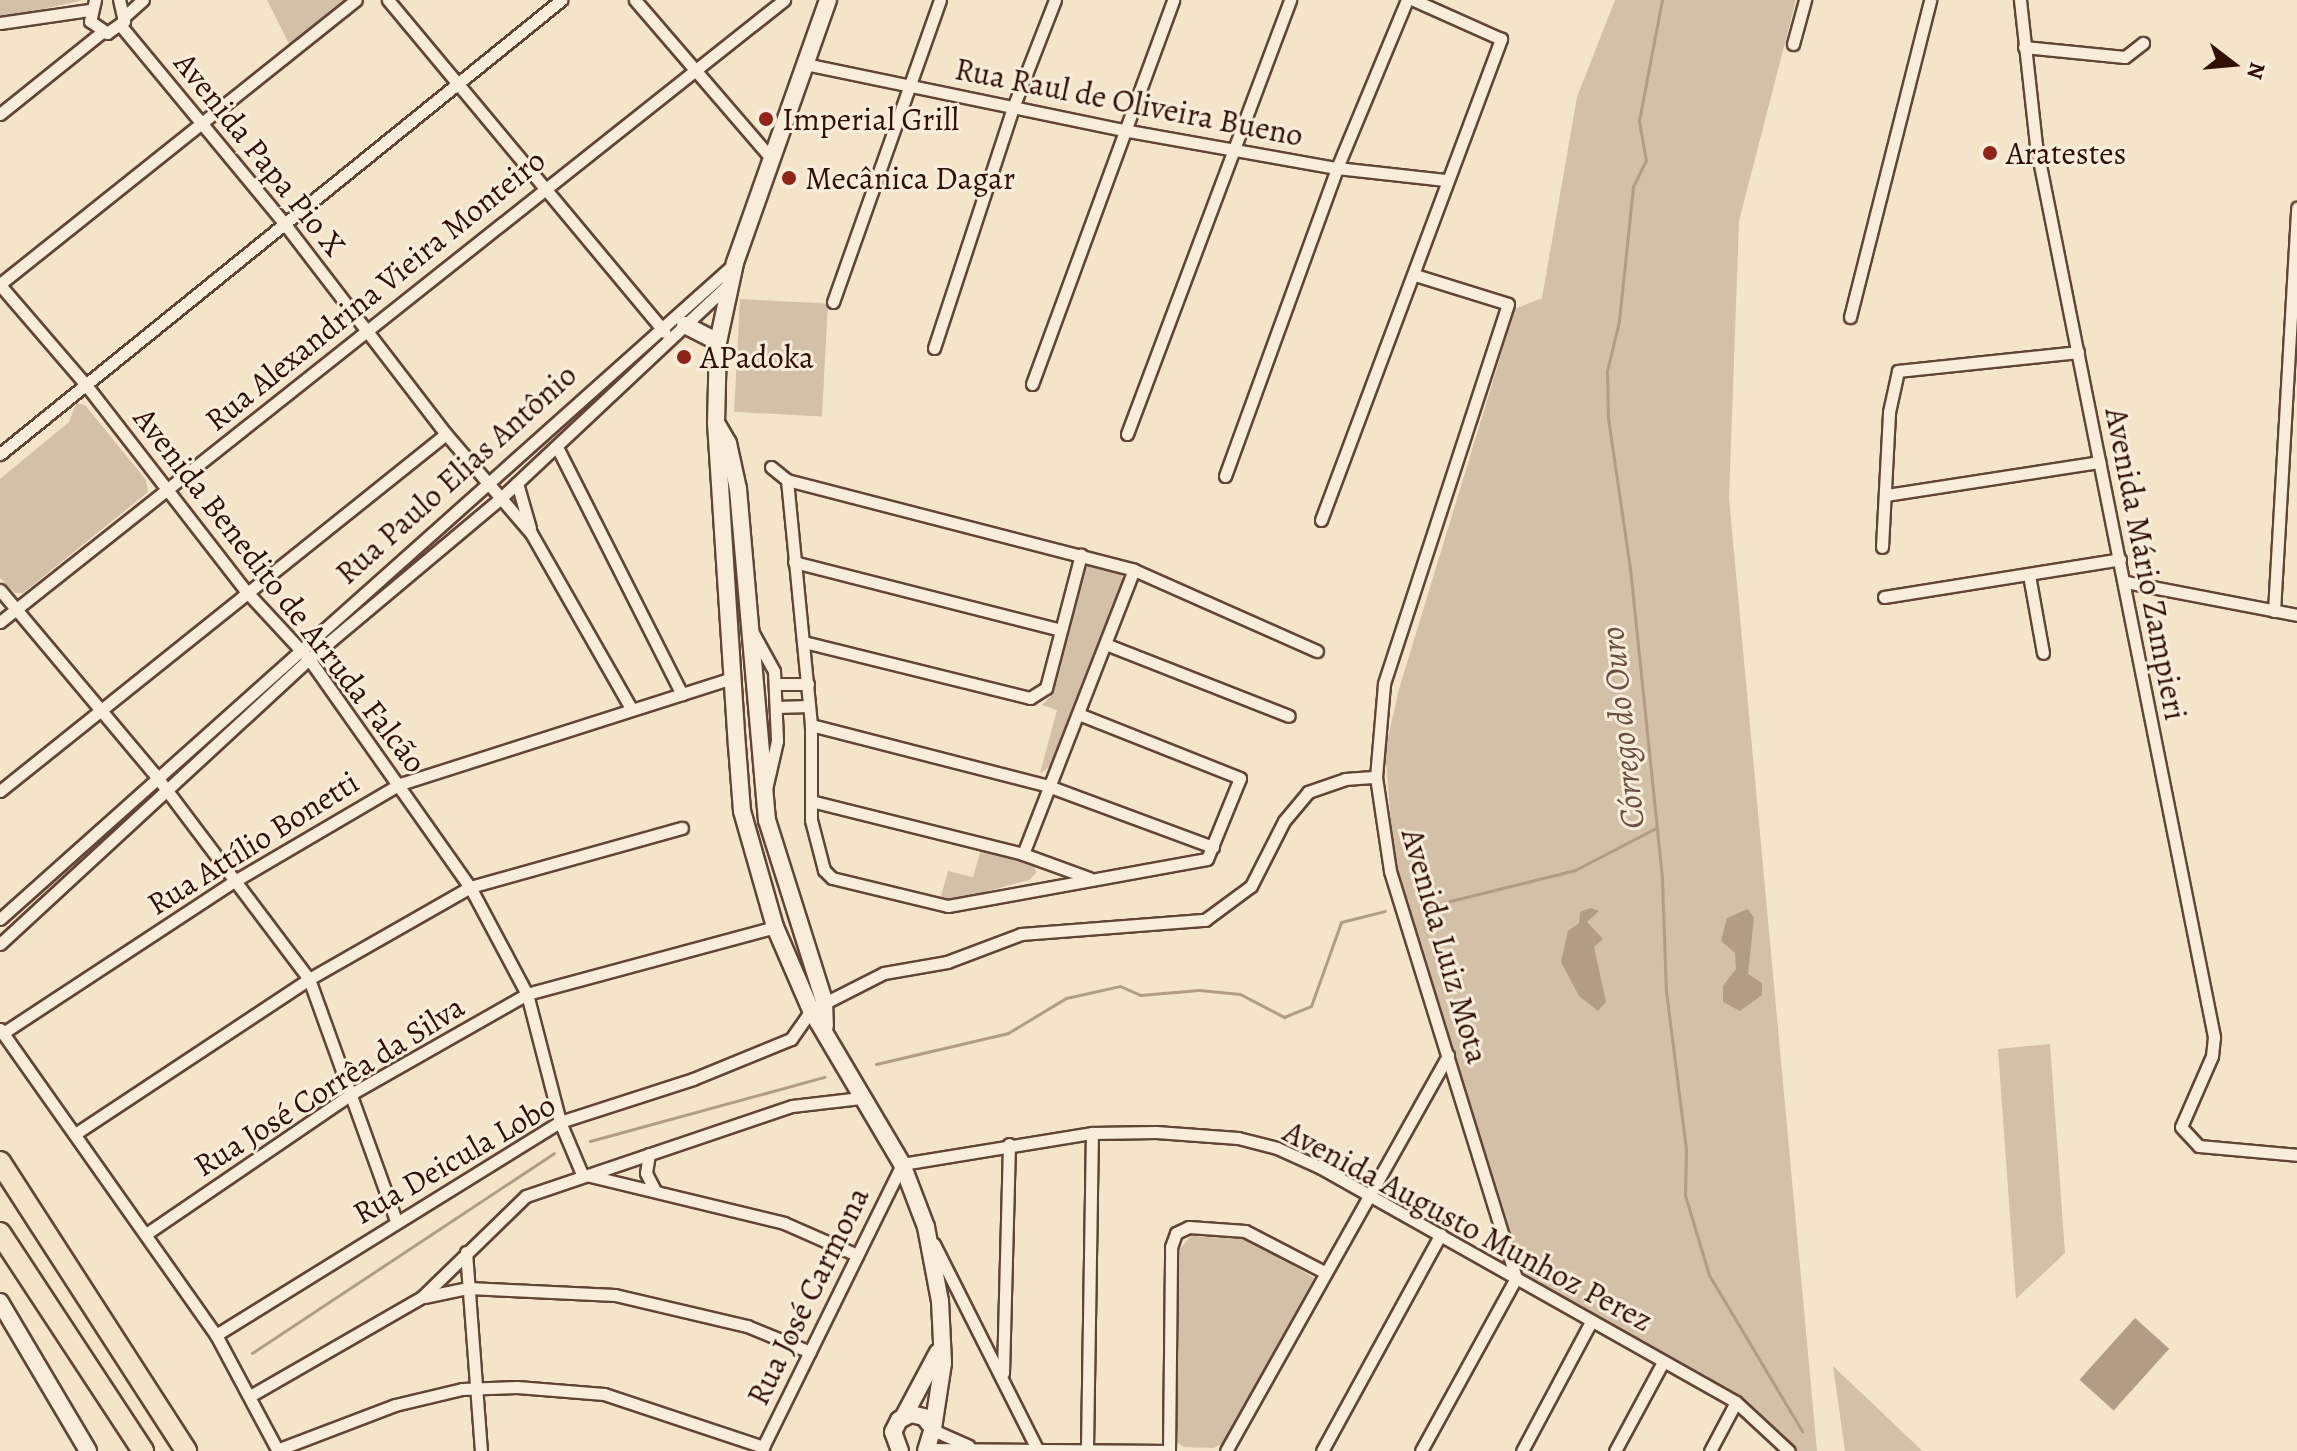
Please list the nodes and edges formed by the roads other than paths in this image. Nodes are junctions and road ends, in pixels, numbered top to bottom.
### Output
1 (119, 0) edge
2 (143, 0) edge
3 (356, 0) edge
4 (388, 0) edge
5 (561, 0) edge
6 (635, 0) edge
7 (784, 0) edge
8 (828, 0) edge
9 (940, 0) edge
10 (1055, 0) edge
11 (1173, 0) edge
12 (1290, 0) edge
13 (1407, 0) edge
14 (1414, 0) edge
15 (1805, 0) edge
16 (1930, 0) edge
17 (2020, 0) edge
18 (92, 5) edge
19 (123, 21) junction
20 (0, 23) edge
21 (102, 32) junction
22 (2143, 43) dead end
23 (1793, 44) dead end
24 (2024, 47) junction
25 (805, 64) junction
26 (692, 71) junction
27 (459, 82) junction
28 (908, 86) junction
29 (1014, 105) junction
30 (0, 114) edge
31 (203, 122) junction
32 (1123, 130) junction
33 (1231, 149) junction
34 (772, 159) junction
35 (1337, 168) junction
36 (1445, 180) junction
37 (543, 188) junction
38 (2297, 208) edge
39 (287, 227) junction
40 (2295, 258) edge
41 (735, 263) junction
42 (1415, 275) junction
43 (0, 284) edge
44 (729, 284) junction
45 (833, 302) dead end
46 (1850, 317) dead end
47 (685, 325) junction
48 (660, 326) junction
49 (367, 331) junction
50 (670, 338) junction
51 (718, 342) junction
52 (934, 348) dead end
53 (2078, 352) junction
54 (1032, 384) dead end
55 (86, 385) junction
56 (2291, 402) edge
57 (716, 423) junction
58 (446, 434) junction
59 (1127, 434) dead end
60 (2283, 442) junction
61 (2297, 446) edge
62 (557, 447) junction
63 (0, 454) edge
64 (2099, 462) junction
65 (771, 467) dead end
66 (1225, 476) dead end
67 (787, 480) junction
68 (486, 483) junction
69 (517, 483) junction
70 (167, 490) junction
71 (1886, 495) junction
72 (501, 498) junction
73 (1321, 520) dead end
74 (531, 533) junction
75 (1882, 547) dead end
76 (1081, 555) junction
77 (2120, 559) junction
78 (794, 562) junction
79 (1134, 570) junction
80 (2029, 575) junction
81 (2126, 582) junction
82 (0, 590) edge
83 (245, 590) junction
84 (1884, 597) dead end
85 (15, 610) junction
86 (2274, 611) junction
87 (2297, 615) edge
88 (0, 622) edge
89 (750, 627) junction
90 (1060, 630) junction
91 (804, 642) junction
92 (1108, 645) junction
93 (299, 649) junction
94 (1317, 651) dead end
95 (2043, 653) dead end
96 (309, 659) junction
97 (774, 671) junction
98 (753, 672) junction
99 (732, 678) junction
100 (775, 684) junction
101 (808, 684) junction
102 (682, 694) junction
103 (809, 706) junction
104 (777, 707) junction
105 (631, 708) junction
106 (99, 711) junction
107 (1078, 714) junction
108 (1289, 716) dead end
109 (811, 725) junction
110 (777, 741) junction
111 (759, 743) junction
112 (737, 746) junction
113 (156, 776) junction
114 (1376, 777) junction
115 (400, 784) junction
116 (1048, 786) junction
117 (167, 790) junction
118 (0, 791) edge
119 (763, 797) junction
120 (811, 801) junction
121 (682, 828) dead end
122 (1213, 847) junction
123 (1023, 854) junction
124 (1044, 862) junction
125 (1090, 879) junction
126 (233, 882) junction
127 (470, 887) junction
128 (1042, 888) junction
129 (0, 919) edge
130 (775, 927) junction
131 (0, 944) edge
132 (309, 979) junction
133 (527, 994) junction
134 (818, 1006) junction
135 (2, 1031) edge
136 (1448, 1055) junction
137 (351, 1094) junction
138 (861, 1098) junction
139 (560, 1122) junction
140 (1092, 1133) junction
141 (75, 1134) junction
142 (1009, 1144) junction
143 (649, 1154) junction
144 (2297, 1155) edge
145 (0, 1162) edge
146 (902, 1164) junction
147 (582, 1174) junction
148 (655, 1191) junction
149 (1367, 1195) junction
150 (396, 1221) junction
151 (926, 1227) junction
152 (0, 1233) edge
153 (146, 1234) junction
154 (1441, 1234) junction
155 (466, 1252) junction
156 (857, 1255) junction
157 (1324, 1272) junction
158 (1516, 1278) junction
159 (468, 1288) junction
160 (422, 1297) junction
161 (0, 1302) edge
162 (1591, 1322) junction
163 (216, 1335) junction
164 (942, 1343) junction
165 (810, 1352) junction
166 (1663, 1362) junction
167 (1003, 1373) junction
168 (480, 1389) junction
169 (250, 1396) junction
170 (1736, 1402) junction
171 (165, 1415) junction
172 (904, 1416) junction
173 (933, 1429) junction
174 (974, 1448) junction
175 (1087, 1448) junction
176 (762, 1449) edge
177 (897, 1449) edge
178 (278, 1450) edge
179 (927, 1450) edge
180 (1004, 1450) edge
181 (1037, 1450) edge
182 (88, 1451) edge
183 (141, 1451) edge
184 (186, 1451) edge
185 (202, 1451) edge
186 (481, 1451) edge
187 (1166, 1451) edge
188 (1226, 1451) edge
189 (1322, 1451) edge
190 (1421, 1451) edge
191 (1522, 1451) edge
192 (1615, 1451) edge
193 (1710, 1451) edge
194 (1789, 1451) edge

1 - 19 street, Avenida Papa Pio X
2 - 19 street
3 - 31 street
4 - 27 street
5 - 27 street
6 - 26 street
7 - 26 street, Rua Alexandrina Vieira Monteiro
8 - 25 street
9 - 28 street
10 - 29 street
11 - 32 street
12 - 33 street
13 - 35 street
14 - 36 street
15 - 23 street
16 - 46 street
17 - 24 street, Avenida Mário Zampieri
18 - 20 street
18 - 21 street
19 - 21 street
19 - 31 street, Avenida Papa Pio X
21 - 30 street
22 - 24 street
24 - 53 street, Avenida Mário Zampieri
25 - 28 street, Rua Raul de Oliveira Bueno
25 - 34 street
26 - 34 street
26 - 37 street, Rua Alexandrina Vieira Monteiro
27 - 37 street
27 - 39 street
28 - 29 street, Rua Raul de Oliveira Bueno
28 - 45 street
29 - 32 street, Rua Raul de Oliveira Bueno
29 - 52 street
31 - 39 street, Avenida Papa Pio X
31 - 43 street
32 - 33 street, Rua Raul de Oliveira Bueno
32 - 54 street
33 - 35 street, Rua Raul de Oliveira Bueno
33 - 59 street
34 - 41 street
35 - 36 street, Rua Raul de Oliveira Bueno
35 - 66 street
36 - 42 street
37 - 48 street
37 - 49 street, Rua Alexandrina Vieira Monteiro
38 - 40 street
39 - 49 street, Avenida Papa Pio X
39 - 55 street
40 - 56 street
41 - 44 street
41 - 48 street, Rua Paulo Elias Antônio
42 - 73 street
42 - 114 street, Avenida Luiz Mota
43 - 55 street, Avenida Benedito de Arruda Falcão
44 - 47 street, Rua Paulo Elias Antônio
44 - 51 street
47 - 50 street, Rua Paulo Elias Antônio
47 - 51 street
48 - 50 street
48 - 68 street, Rua Paulo Elias Antônio
49 - 58 street, Avenida Papa Pio X
49 - 70 street, Rua Alexandrina Vieira Monteiro
50 - 62 street, Rua Paulo Elias Antônio
51 - 57 street
53 - 64 street, Avenida Mário Zampieri
53 - 71 street
55 - 63 street
55 - 70 street, Avenida Benedito de Arruda Falcão
56 - 60 street
57 - 89 street
57 - 99 street
58 - 68 street, Avenida Papa Pio X
58 - 83 street
60 - 61 street
60 - 86 street
62 - 69 street, Rua Paulo Elias Antônio
62 - 102 street
64 - 71 street
64 - 77 street, Avenida Mário Zampieri
65 - 67 street
67 - 76 street
67 - 78 street
68 - 72 street, Avenida Papa Pio X
68 - 93 street, Rua Paulo Elias Antônio
69 - 72 street, Rua Paulo Elias Antônio
69 - 74 street
70 - 83 street, Avenida Benedito de Arruda Falcão
70 - 85 street, Rua Alexandrina Vieira Monteiro
71 - 75 street
72 - 74 street, Avenida Papa Pio X
72 - 96 street, Rua Paulo Elias Antônio
74 - 105 street, Avenida Papa Pio X
76 - 79 street
76 - 90 street
77 - 80 street
77 - 81 street, Avenida Mário Zampieri
78 - 90 street
78 - 91 street
79 - 92 street
79 - 94 street
80 - 84 street
80 - 95 street
81 - 86 street
81 - 144 street, Avenida Mário Zampieri
82 - 85 street
83 - 93 street, Avenida Benedito de Arruda Falcão
83 - 106 street
85 - 88 street, Rua Alexandrina Vieira Monteiro
85 - 106 street
86 - 87 street
89 - 97 street
89 - 98 street
90 - 91 street
91 - 101 street
92 - 107 street
92 - 108 street
93 - 96 street, Avenida Benedito de Arruda Falcão
93 - 113 street, Rua Paulo Elias Antônio
96 - 115 street, Avenida Benedito de Arruda Falcão
96 - 117 street, Rua Paulo Elias Antônio
97 - 98 street
97 - 100 street
98 - 99 street
98 - 111 street
99 - 102 street, Rua Attílio Bonetti
99 - 112 street
100 - 101 street
100 - 104 street
101 - 103 street
102 - 105 street, Rua Attílio Bonetti
103 - 104 street
103 - 109 street
104 - 110 street
105 - 115 street, Rua Attílio Bonetti
106 - 113 street
106 - 118 street
107 - 116 street
107 - 122 street
109 - 116 street
109 - 120 street
110 - 111 street
110 - 119 street
111 - 112 street
111 - 119 street
112 - 130 street
113 - 117 street
113 - 129 street, Rua Paulo Elias Antônio
114 - 134 street
114 - 136 street, Avenida Luiz Mota
115 - 126 street, Rua Attílio Bonetti
115 - 127 street, Avenida Benedito de Arruda Falcão
116 - 122 street
116 - 123 street
117 - 126 street
117 - 131 street, Rua Paulo Elias Antônio
119 - 134 street
120 - 123 street
120 - 128 street
121 - 127 street
122 - 125 street
123 - 124 street
124 - 125 street
124 - 128 street
125 - 128 street
126 - 132 street
126 - 135 street, Rua Attílio Bonetti
127 - 132 street
127 - 133 street, Avenida Benedito de Arruda Falcão
130 - 133 street, Rua José Corrêa da Silva
130 - 134 street
132 - 137 street
132 - 141 street
133 - 137 street, Rua José Corrêa da Silva
133 - 139 street, Avenida Benedito de Arruda Falcão
134 - 138 street
134 - 139 street, Rua Deicula Lobo
135 - 141 street
136 - 149 street
136 - 158 street, Avenida Luiz Mota
137 - 150 street
137 - 153 street, Rua José Corrêa da Silva
138 - 143 street
138 - 146 street
139 - 147 street, Avenida Benedito de Arruda Falcão
139 - 150 street, Rua Deicula Lobo
140 - 142 street, Avenida Augusto Munhoz Perez
140 - 149 street, Avenida Augusto Munhoz Perez
140 - 175 street
141 - 153 street
142 - 146 street, Avenida Augusto Munhoz Perez
142 - 167 street
143 - 147 street
143 - 148 street
145 - 171 highway
146 - 151 street
146 - 156 street, Rua José Carmona
147 - 148 street
147 - 155 street
148 - 156 street
149 - 154 street, Avenida Augusto Munhoz Perez
149 - 157 street
150 - 163 street, Rua Deicula Lobo
151 - 164 street
151 - 167 street
152 - 183 highway
153 - 163 street
154 - 158 street, Avenida Augusto Munhoz Perez
154 - 189 street
155 - 159 street
155 - 160 street
156 - 165 street, Rua José Carmona
157 - 187 street
157 - 188 street
158 - 162 street, Avenida Augusto Munhoz Perez
158 - 190 street
159 - 160 street
159 - 165 street
159 - 168 street
160 - 169 street
161 - 182 street
162 - 166 street, Avenida Augusto Munhoz Perez
162 - 191 street
163 - 169 street
164 - 172 street
164 - 173 street
165 - 176 street, Rua José Carmona
166 - 170 street, Avenida Augusto Munhoz Perez
166 - 192 street
167 - 181 street
168 - 176 street
168 - 178 street
168 - 186 street
169 - 178 street
170 - 193 street
170 - 194 street, Avenida Augusto Munhoz Perez
171 - 184 highway
171 - 185 highway
172 - 173 street
172 - 177 street
173 - 174 street
173 - 179 street
174 - 179 street
174 - 180 street
175 - 181 street
175 - 187 street
180 - 181 street

